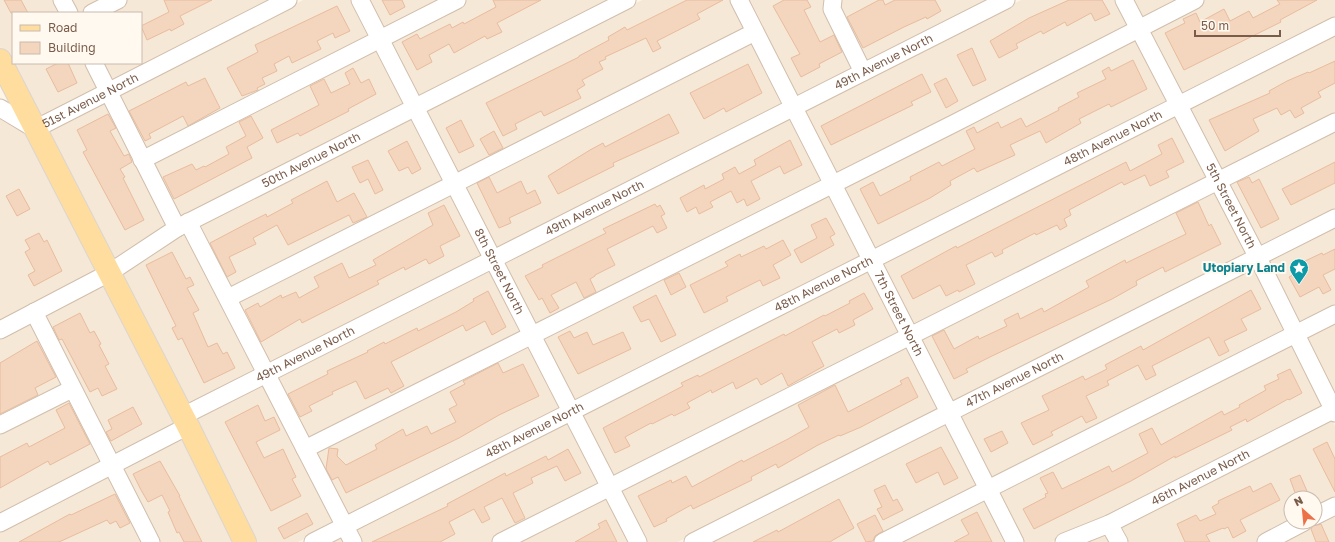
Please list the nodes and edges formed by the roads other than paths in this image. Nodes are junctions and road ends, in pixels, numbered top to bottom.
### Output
1 (62, 0) edge
2 (118, 0) edge
3 (288, 0) edge
4 (360, 0) edge
5 (457, 0) edge
6 (627, 0) edge
7 (739, 0) edge
8 (833, 0) edge
9 (1006, 0) edge
10 (1124, 0) edge
11 (1195, 0) edge
12 (68, 12) edge
13 (94, 12) edge
14 (1335, 26) edge
15 (1140, 29) junction
16 (755, 32) junction
17 (381, 39) junction
18 (0, 60) edge
19 (94, 64) edge
20 (863, 72) junction
21 (108, 92) junction
22 (1178, 106) junction
23 (415, 107) junction
24 (0, 108) edge
25 (792, 108) junction
26 (1335, 122) edge
27 (35, 129) junction
28 (142, 160) junction
29 (454, 182) junction
30 (1218, 182) junction
31 (832, 184) junction
32 (1335, 218) edge
33 (182, 225) junction
34 (1257, 256) junction
35 (492, 259) junction
36 (872, 260) junction
37 (109, 273) junction
38 (228, 298) junction
39 (34, 312) junction
40 (1335, 314) edge
41 (0, 330) edge
42 (1295, 333) junction
43 (531, 335) junction
44 (911, 336) junction
45 (266, 373) junction
46 (72, 389) junction
47 (1334, 411) edge
48 (948, 412) junction
49 (571, 413) junction
50 (185, 421) junction
51 (0, 425) edge
52 (305, 449) junction
53 (112, 465) junction
54 (610, 487) junction
55 (988, 488) junction
56 (1335, 506) edge
57 (1323, 512) edge
58 (0, 523) edge
59 (1109, 524) junction
60 (344, 526) junction
61 (1289, 530) edge
62 (150, 542) edge
63 (245, 542) edge
64 (313, 542) edge
65 (353, 542) edge
66 (501, 542) edge
67 (638, 542) edge
68 (693, 542) edge
69 (883, 542) edge
70 (1016, 542) edge
71 (1064, 542) edge
72 (1119, 542) edge
73 (1266, 542) edge

1 - 12 street
2 - 13 street
3 - 21 street, 51st Avenue North
4 - 17 street, 8th Street North
5 - 17 street
6 - 23 street, 50th Avenue North
7 - 16 street, 7th Street North
8 - 20 street
9 - 20 street, 49th Avenue North
10 - 15 street, 5th Street North
11 - 15 street
14 - 22 street, 48th Avenue North
15 - 22 street, 5th Street North
15 - 31 street
16 - 25 street, 7th Street North
16 - 29 street
17 - 23 street, 8th Street North
17 - 28 street
18 - 27 main road
19 - 21 street
20 - 25 street, 49th Avenue North
21 - 27 street, 51st Avenue North
21 - 28 street
22 - 30 street, 5th Street North
22 - 36 street, 48th Avenue North
23 - 29 street, 8th Street North
23 - 33 street, 50th Avenue North
24 - 27 street, 51st Avenue North
25 - 31 street, 7th Street North
25 - 35 street, 49th Avenue North
26 - 30 street
27 - 37 main road
28 - 33 street
29 - 35 street, 8th Street North
29 - 38 street
30 - 34 street, 5th Street North
30 - 44 street
31 - 36 street, 7th Street North
31 - 43 street
32 - 34 street, 47th Avenue North
33 - 37 street, 50th Avenue North
33 - 38 street
34 - 42 street, 5th Street North
34 - 48 street, 47th Avenue North
35 - 43 street, 8th Street North
35 - 45 street, 49th Avenue North
36 - 44 street, 7th Street North
36 - 49 street, 48th Avenue North
37 - 39 street, 50th Avenue North
37 - 50 main road
38 - 45 street
39 - 41 street, 50th Avenue North
39 - 46 street
40 - 42 street
42 - 47 street, 5th Street North
42 - 55 street
43 - 49 street, 8th Street North
43 - 52 street
44 - 48 street, 7th Street North
44 - 54 street
45 - 50 street, 49th Avenue North
45 - 52 street
46 - 51 street
46 - 53 street
47 - 59 street, 46th Avenue North
48 - 55 street, 7th Street North
48 - 68 street, 47th Avenue North
49 - 54 street, 8th Street North
49 - 60 street, 48th Avenue North
50 - 53 street, 49th Avenue North
50 - 63 main road
52 - 60 street
53 - 58 street, 49th Avenue North
53 - 62 street
54 - 66 street
54 - 67 street, 8th Street North
55 - 69 street
55 - 70 street, 7th Street North
56 - 57 street
59 - 71 street, 46th Avenue North
59 - 72 street
60 - 64 street, 48th Avenue North
60 - 65 street
61 - 73 street

